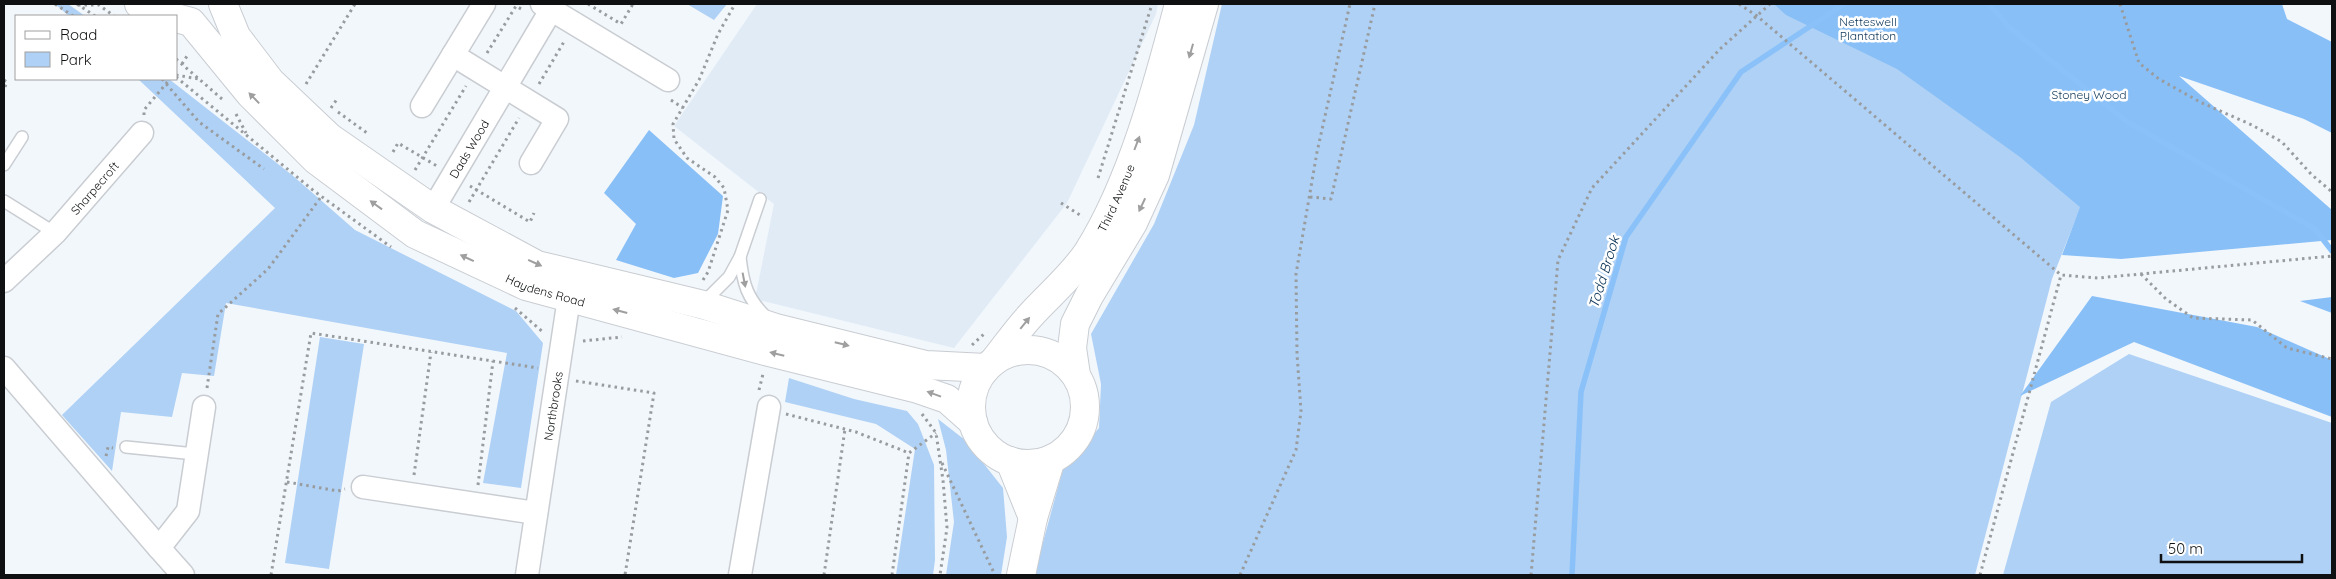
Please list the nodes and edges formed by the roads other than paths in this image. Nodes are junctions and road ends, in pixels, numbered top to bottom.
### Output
1 (139, 4) edge
2 (211, 4) edge
3 (223, 4) edge
4 (484, 4) edge
5 (1204, 4) edge
6 (547, 7) edge
7 (1172, 12) edge
8 (163, 15) edge
9 (178, 19) edge
10 (453, 55) junction
11 (668, 80) dead end
12 (505, 87) junction
13 (422, 106) dead end
14 (142, 133) road end
15 (22, 137) dead end
16 (532, 163) dead end
17 (4, 166) edge
18 (760, 199) dead end
19 (4, 201) edge
20 (433, 209) junction
21 (55, 233) junction
22 (740, 257) junction
23 (4, 281) edge
24 (572, 286) junction
25 (699, 311) junction
26 (776, 328) junction
27 (990, 365) junction
28 (4, 368) edge
29 (1076, 375) junction
30 (204, 407) road end
31 (769, 407) road end
32 (972, 432) junction
33 (126, 447) dead end
34 (196, 454) junction
35 (1051, 459) junction
36 (1002, 465) junction
37 (363, 487) road end
38 (536, 513) junction
39 (1033, 518) junction
40 (159, 548) junction
41 (183, 575) edge
42 (527, 575) edge
43 (740, 575) edge
44 (1021, 575) edge

1 - 8 street
2 - 9 street
3 - 20 street, Haydens Road
4 - 10 street
5 -> 29 street, Third Avenue
6 - 11 street, Dads Wood
6 - 12 street, Dads Wood
27 -> 7 street, Third Avenue
24 -> 9 street, Haydens Road
10 - 12 street
10 - 13 street
12 - 16 street
12 - 20 street, Dads Wood
14 - 21 street, Sharpecroft
15 - 17 lane
18 - 22 lane
19 - 21 lane
20 -> 24 street, Haydens Road
21 - 23 street, Sharpecroft
22 - 25 lane
22 -> 26 lane
24 - 25 street, Haydens Road
24 - 38 street, Northbrooks
25 - 26 street, Haydens Road
32 -> 25 street, Haydens Road
26 -> 27 street, Haydens Road
27 - 29 street
27 - 32 street
28 - 40 street
29 - 35 street
30 - 34 street
31 - 43 street
32 - 36 street
33 - 34 lane
34 - 40 street
35 - 36 street
35 - 39 street
36 - 39 street
37 - 38 street
38 - 42 street, Northbrooks
39 - 44 street
40 - 41 street

